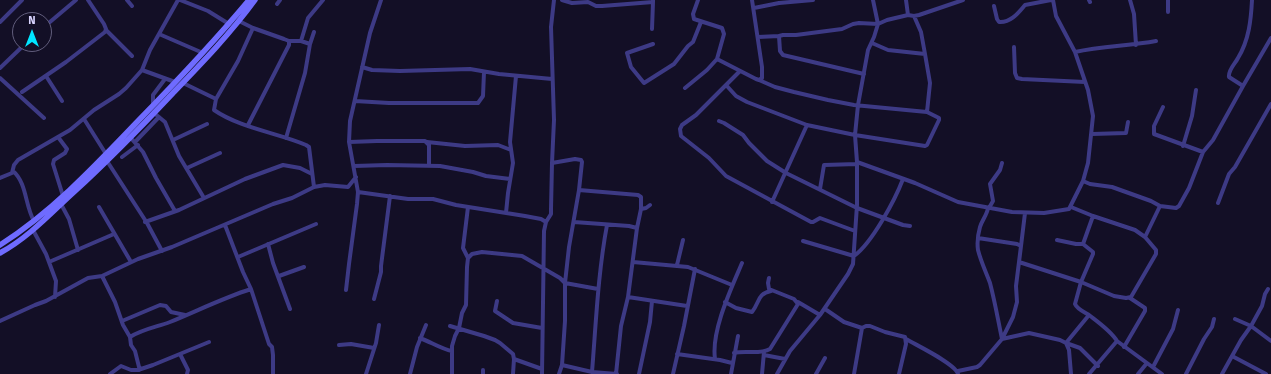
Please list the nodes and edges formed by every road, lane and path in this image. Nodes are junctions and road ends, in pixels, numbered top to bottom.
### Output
1 (22, 0) edge
2 (76, 0) edge
3 (88, 0) edge
4 (127, 0) edge
5 (179, 0) edge
6 (249, 0) edge
7 (255, 0) edge
8 (323, 0) edge
9 (380, 0) edge
10 (554, 0) edge
11 (562, 0) edge
12 (698, 0) edge
13 (752, 0) edge
14 (813, 0) edge
15 (873, 0) edge
16 (906, 0) edge
17 (963, 0) edge
18 (1024, 0) edge
19 (1052, 0) edge
20 (1130, 0) edge
21 (1168, 0) edge
22 (1252, 0) edge
23 (653, 1) edge
24 (1026, 5) junction
25 (132, 6) dead end
26 (994, 6) dead end
27 (754, 8) junction
28 (1168, 12) dead end
29 (908, 15) junction
30 (914, 16) junction
31 (52, 20) edge
32 (238, 21) junction
33 (0, 22) edge
34 (701, 22) junction
35 (229, 24) junction
36 (878, 24) junction
37 (253, 28) junction
38 (652, 29) dead end
39 (106, 30) junction
40 (314, 32) dead end
41 (160, 34) junction
42 (779, 36) junction
43 (758, 37) junction
44 (1271, 38) edge
45 (288, 41) junction
46 (301, 41) junction
47 (1156, 41) dead end
48 (872, 43) junction
49 (310, 44) junction
50 (653, 44) dead end
51 (1136, 45) junction
52 (1014, 47) dead end
53 (17, 52) edge
54 (1075, 52) junction
55 (202, 53) junction
56 (925, 54) junction
57 (132, 56) dead end
58 (718, 59) junction
59 (0, 68) edge
60 (362, 68) junction
61 (142, 70) junction
62 (484, 72) junction
63 (739, 72) junction
64 (864, 74) junction
65 (46, 76) junction
66 (516, 76) junction
67 (0, 78) edge
68 (166, 79) junction
69 (552, 79) junction
70 (759, 80) junction
71 (175, 82) junction
72 (1085, 82) junction
73 (183, 83) junction
74 (726, 85) junction
75 (1242, 86) junction
76 (685, 88) dead end
77 (1196, 90) dead end
78 (22, 92) dead end
79 (216, 99) junction
80 (62, 101) dead end
81 (355, 101) junction
82 (1271, 104) edge
83 (153, 105) junction
84 (858, 105) junction
85 (1163, 107) dead end
86 (927, 112) junction
87 (154, 113) junction
88 (159, 117) junction
89 (44, 118) dead end
90 (84, 119) junction
91 (718, 121) dead end
92 (1128, 122) dead end
93 (207, 124) dead end
94 (807, 125) junction
95 (248, 126) junction
96 (1092, 134) junction
97 (855, 135) junction
98 (58, 137) junction
99 (286, 138) junction
100 (173, 140) junction
101 (134, 141) junction
102 (349, 142) junction
103 (427, 142) junction
104 (1183, 146) junction
105 (511, 150) junction
106 (1203, 152) junction
107 (220, 153) dead end
108 (106, 154) junction
109 (122, 157) dead end
110 (107, 161) junction
111 (552, 163) junction
112 (857, 163) junction
113 (1002, 163) dead end
114 (429, 165) junction
115 (354, 166) junction
116 (187, 168) junction
117 (13, 171) junction
118 (786, 172) junction
119 (312, 174) junction
120 (356, 177) junction
121 (0, 178) edge
122 (510, 179) junction
123 (903, 179) junction
124 (1083, 181) junction
125 (314, 187) junction
126 (820, 189) junction
127 (579, 190) junction
128 (358, 192) junction
129 (63, 196) junction
130 (390, 196) junction
131 (204, 198) junction
132 (772, 202) junction
133 (1218, 203) dead end
134 (62, 204) junction
135 (650, 204) dead end
136 (1160, 206) junction
137 (468, 207) junction
138 (1071, 207) junction
139 (99, 208) dead end
140 (857, 208) junction
141 (989, 208) junction
142 (641, 209) junction
143 (176, 211) junction
144 (505, 212) junction
145 (1025, 213) junction
146 (1094, 216) junction
147 (884, 218) junction
148 (34, 222) junction
149 (145, 222) junction
150 (546, 222) junction
151 (574, 222) junction
152 (316, 224) dead end
153 (225, 225) junction
154 (607, 225) junction
155 (910, 226) dead end
156 (637, 228) junction
157 (33, 230) junction
158 (854, 231) junction
159 (114, 234) junction
160 (1145, 237) junction
161 (978, 238) junction
162 (683, 240) dead end
163 (1057, 240) dead end
164 (803, 241) dead end
165 (268, 244) junction
166 (1083, 244) junction
167 (0, 245) edge
168 (1021, 246) junction
169 (78, 250) junction
170 (162, 250) junction
171 (0, 253) edge
172 (854, 256) junction
173 (238, 257) junction
174 (468, 258) junction
175 (49, 262) junction
176 (131, 262) junction
177 (633, 262) junction
178 (1019, 262) junction
179 (742, 263) dead end
180 (677, 265) junction
181 (304, 267) dead end
182 (695, 269) junction
183 (544, 270) junction
184 (102, 276) junction
185 (279, 276) junction
186 (769, 278) dead end
187 (1081, 282) junction
188 (565, 283) junction
189 (732, 285) junction
190 (598, 288) junction
191 (251, 289) junction
192 (1268, 289) dead end
193 (346, 290) dead end
194 (771, 291) junction
195 (55, 297) junction
196 (628, 297) junction
197 (1130, 298) junction
198 (374, 299) dead end
199 (497, 301) dead end
200 (652, 301) junction
201 (725, 302) junction
202 (798, 302) junction
203 (688, 306) junction
204 (290, 309) dead end
205 (824, 309) junction
206 (1178, 310) dead end
207 (185, 315) junction
208 (820, 315) junction
209 (1089, 315) junction
210 (1214, 319) dead end
211 (1235, 319) dead end
212 (0, 321) edge
213 (122, 321) junction
214 (379, 325) dead end
215 (426, 325) dead end
216 (450, 326) dead end
217 (1251, 326) junction
218 (459, 328) junction
219 (542, 328) junction
220 (862, 328) junction
221 (738, 336) dead end
222 (130, 337) junction
223 (420, 338) junction
224 (906, 339) junction
225 (1002, 339) junction
226 (1117, 341) junction
227 (1271, 341) edge
228 (209, 342) dead end
229 (1066, 343) junction
230 (339, 345) dead end
231 (1124, 347) junction
232 (374, 348) junction
233 (452, 351) junction
234 (734, 353) junction
235 (764, 353) junction
236 (180, 354) junction
237 (677, 354) junction
238 (1232, 356) junction
239 (785, 358) junction
240 (825, 358) dead end
241 (514, 359) junction
242 (714, 359) junction
243 (732, 363) junction
244 (1147, 363) junction
245 (562, 365) junction
246 (1098, 366) junction
247 (1153, 367) junction
248 (141, 369) junction
249 (542, 372) edge
250 (592, 372) junction
251 (958, 372) edge
252 (110, 374) edge
253 (187, 374) edge
254 (273, 374) edge
255 (366, 374) edge
256 (410, 374) edge
257 (452, 374) edge
258 (513, 374) edge
259 (559, 374) edge
260 (616, 374) edge
261 (639, 374) edge
262 (673, 374) edge
263 (731, 374) edge
264 (762, 374) edge
265 (777, 374) edge
266 (816, 374) edge
267 (854, 374) edge
268 (900, 374) edge
269 (1071, 374) edge
270 (1089, 374) edge
271 (1138, 374) edge
272 (1162, 374) edge
273 (1186, 374) edge
274 (1222, 374) edge
275 (1266, 374) edge

1 - 33 street
2 - 31 street
3 - 39 street
4 - 25 street
5 - 35 street
5 - 41 street
6 - 35 main road
7 - 32 main road
8 - 46 street
9 - 60 street
10 - 69 street
11 - 23 street
12 - 34 street
13 - 27 street
14 - 27 street
15 - 36 street
16 - 29 street
17 - 30 street
18 - 24 street
19 - 24 street
19 - 54 street
20 - 51 street
21 - 28 street
22 - 75 street
23 - 38 street
24 - 26 street
27 - 43 street
29 - 30 street
29 - 36 street
30 - 56 street
32 - 37 street
32 - 73 main road
34 - 50 street
34 - 58 street
35 - 55 main road
36 - 42 street
36 - 48 street
37 - 45 street
37 - 79 street
39 - 57 street
39 - 65 street
40 - 49 street
41 - 55 street
41 - 61 street
42 - 43 street
42 - 64 street
43 - 70 street
44 - 75 street
45 - 46 street
45 - 95 street
46 - 49 street
47 - 51 street
48 - 56 street
48 - 64 street
49 - 99 street
51 - 54 street
52 - 72 street
53 - 59 street
54 - 72 street
55 - 71 main road
56 - 86 street
58 - 63 street
58 - 76 street
60 - 62 street
60 - 81 street
61 - 68 street
61 - 90 street
62 - 66 street
62 - 81 street
63 - 70 street
63 - 74 street
64 - 84 street
65 - 78 street
65 - 80 street
66 - 69 street
66 - 105 street
67 - 89 street
68 - 71 street
68 - 83 street
69 - 111 street
70 - 84 street
71 - 83 main road
72 - 96 street
73 - 79 street
73 - 87 main road
74 - 94 street
74 - 132 street
75 - 106 street
77 - 104 street
79 - 95 street
81 - 102 street
82 - 133 street
83 - 108 main road
84 - 86 street
84 - 97 street
85 - 104 street
86 - 97 street
87 - 88 street
87 - 101 main road
88 - 100 street
88 - 101 street
90 - 98 street
90 - 108 street
91 - 118 street
92 - 96 street
93 - 100 street
94 - 97 street
94 - 118 street
95 - 99 street
96 - 124 street
97 - 112 street
98 - 117 street
98 - 129 street
99 - 119 street
100 - 116 street
101 - 109 street
101 - 110 main road
101 - 143 street
102 - 103 street
102 - 115 street
103 - 105 street
103 - 114 street
104 - 106 street
105 - 122 street
106 - 136 street
107 - 116 street
108 - 129 main road
110 - 134 main road
110 - 149 street
111 - 127 street
111 - 150 street
112 - 123 street
112 - 126 street
112 - 140 street
113 - 141 street
114 - 115 street
114 - 122 street
115 - 120 street
116 - 131 street
117 - 121 street
117 - 148 street
118 - 126 street
118 - 132 street
119 - 125 street
119 - 131 street
120 - 125 street
120 - 128 street
122 - 144 street
123 - 141 street
123 - 147 street
124 - 136 street
124 - 138 street
125 - 153 street
126 - 140 street
127 - 142 street
127 - 151 street
128 - 130 street
128 - 193 street
129 - 148 main road
130 - 137 street
130 - 198 street
131 - 143 street
132 - 158 street
134 - 157 main road
134 - 169 street
135 - 142 street
136 - 160 street
137 - 144 street
137 - 174 street
138 - 145 street
138 - 146 street
139 - 159 street
140 - 147 street
140 - 158 street
141 - 145 street
141 - 161 street
142 - 156 street
143 - 149 street
144 - 150 street
145 - 168 street
146 - 160 street
146 - 166 street
147 - 155 street
147 - 172 street
148 - 167 main road
149 - 170 street
150 - 183 street
151 - 154 street
151 - 188 street
152 - 165 street
153 - 170 street
153 - 173 street
154 - 156 street
154 - 190 street
156 - 177 street
157 - 171 main road
157 - 175 street
158 - 172 street
159 - 169 street
159 - 176 street
160 - 197 street
161 - 168 street
161 - 225 street
162 - 180 street
163 - 166 street
164 - 172 street
165 - 173 street
165 - 185 street
166 - 187 street
168 - 178 street
169 - 175 street
170 - 176 street
172 - 205 street
173 - 191 street
174 - 183 street
174 - 218 street
175 - 195 street
176 - 184 street
177 - 180 street
177 - 196 street
178 - 187 street
178 - 225 street
179 - 189 street
180 - 182 street
181 - 185 street
182 - 189 street
182 - 203 street
183 - 188 street
183 - 219 street
184 - 195 street
184 - 213 street
185 - 204 street
186 - 194 street
187 - 197 street
187 - 209 street
188 - 190 street
188 - 245 street
189 - 201 street
190 - 250 street
191 - 207 street
191 - 254 street
192 - 217 street
194 - 201 street
194 - 202 street
195 - 212 street
196 - 200 street
196 - 260 street
197 - 231 street
199 - 219 street
200 - 203 street
200 - 261 street
201 - 242 street
202 - 208 street
202 - 235 street
203 - 237 street
205 - 208 street
205 - 220 street
206 - 247 street
207 - 213 street
207 - 222 street
208 - 239 street
209 - 226 street
209 - 229 street
210 - 273 street
211 - 217 street
213 - 222 street
214 - 232 street
215 - 223 street
216 - 218 street
217 - 227 street
217 - 238 street
218 - 233 street
218 - 241 street
219 - 249 street
220 - 224 street
220 - 267 street
221 - 234 street
222 - 248 street
223 - 233 street
223 - 256 street
224 - 251 street
224 - 268 street
225 - 229 street
225 - 251 street
226 - 231 street
226 - 246 street
228 - 236 street
229 - 246 street
229 - 269 street
230 - 232 street
231 - 244 street
232 - 255 street
233 - 257 street
234 - 235 street
234 - 243 street
235 - 239 street
235 - 264 street
236 - 248 street
236 - 253 street
237 - 242 street
237 - 262 street
238 - 274 street
238 - 275 street
239 - 265 street
240 - 266 street
241 - 249 street
241 - 258 street
242 - 243 street
243 - 263 street
244 - 247 street
244 - 271 street
245 - 250 street
245 - 259 street
246 - 270 street
247 - 272 street
248 - 252 street
250 - 260 street

